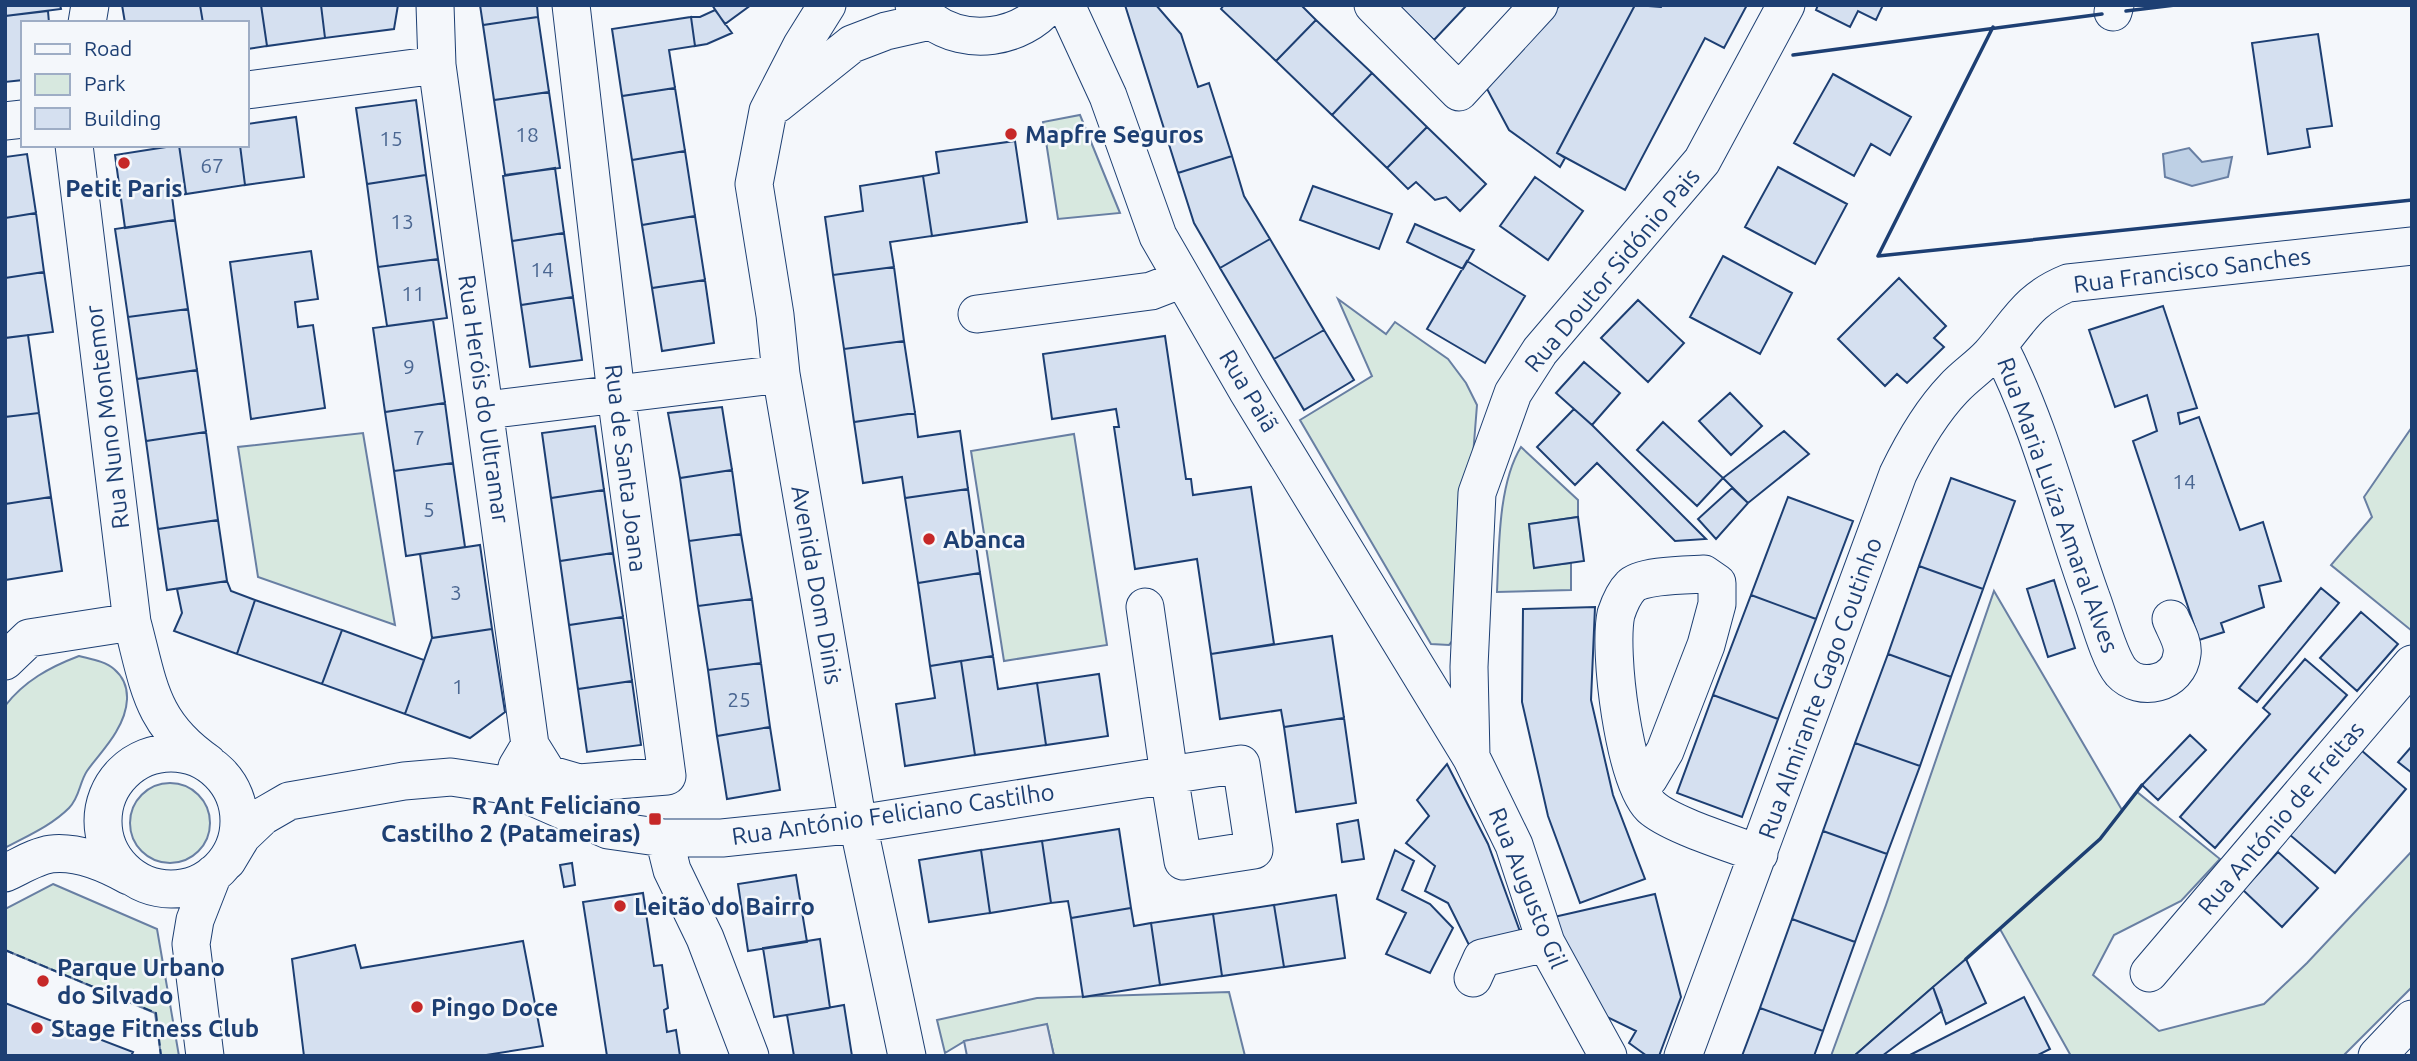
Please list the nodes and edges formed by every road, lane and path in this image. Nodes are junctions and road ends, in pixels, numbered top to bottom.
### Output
1 (435, 5) edge
2 (571, 5) edge
3 (827, 5) edge
4 (1049, 5) edge
5 (1066, 5) edge
6 (1373, 5) edge
7 (1539, 5) edge
8 (1786, 5) edge
9 (922, 13) edge
10 (437, 65) junction
11 (248, 90) edge
12 (768, 111) junction
13 (74, 147) edge
14 (2412, 246) edge
15 (1182, 279) junction
16 (977, 314) dead end
17 (1998, 346) junction
18 (781, 374) junction
19 (616, 394) junction
20 (486, 410) junction
21 (1145, 607) dead end
22 (2171, 619) dead end
23 (132, 622) junction
24 (5, 662) edge
25 (2412, 663) edge
26 (149, 687) junction
27 (530, 745) junction
28 (1471, 757) junction
29 (215, 769) junction
30 (118, 779) junction
31 (1639, 788) junction
32 (522, 792) junction
33 (289, 801) junction
34 (858, 824) junction
35 (664, 838) junction
36 (1759, 854) junction
37 (46, 856) junction
38 (220, 868) junction
39 (5, 873) edge
40 (139, 881) junction
41 (1546, 943) junction
42 (191, 944) junction
43 (2150, 973) dead end
44 (1473, 978) dead end
45 (2412, 1019) edge
46 (205, 1056) edge
47 (750, 1056) edge
48 (907, 1056) edge
49 (1608, 1056) edge
50 (1683, 1056) edge
51 (2377, 1056) edge

1 - 10 street, Rua Heróis do Ultramar
2 - 19 street, Rua de Santa Joana
3 - 12 street, Avenida Dom Dinis
4 - 9 street
5 - 15 street, Rua Paiã
6 - 7 street
8 - 28 street, Rua Doutor Sidónio Pais
9 - 12 street
10 - 11 street
10 - 20 street, Rua Heróis do Ultramar
12 - 18 street, Avenida Dom Dinis
13 - 23 street, Rua Nuno Montemor
14 - 17 street, Rua Francisco Sanches
15 - 16 street
15 - 28 street, Rua Paiã
17 - 22 street, Rua Maria Luíza Amaral Alves
17 - 36 street, Rua Almirante Gago Coutinho
18 - 19 street
18 - 34 street, Avenida Dom Dinis
19 - 20 street
19 - 27 street, Rua de Santa Joana
20 - 27 street, Rua Heróis do Ultramar
21 - 34 street, Rua António Feliciano Castilho
23 - 24 street
23 - 26 street, Rua Nuno Montemor
25 - 43 street, Rua António de Freitas
26 - 29 street, Rua Nuno Montemor
26 - 30 street, Rua Nuno Montemor
27 - 32 street
28 - 41 street, Rua Augusto Gil
29 - 30 street
29 - 33 street
29 - 38 street
30 - 37 street
30 - 40 street
31 - 31 street
31 - 36 street
32 - 33 street, Rua António Feliciano Castilho
32 - 35 street, Rua António Feliciano Castilho
33 - 38 street
34 - 35 street, Rua António Feliciano Castilho
34 - 48 street, Avenida Dom Dinis
35 - 47 street
36 - 50 street, Rua Almirante Gago Coutinho
37 - 39 street
37 - 40 street
38 - 40 street
38 - 42 street
40 - 42 street
41 - 44 street
41 - 49 street, Rua Augusto Gil
42 - 46 street
45 - 51 street

